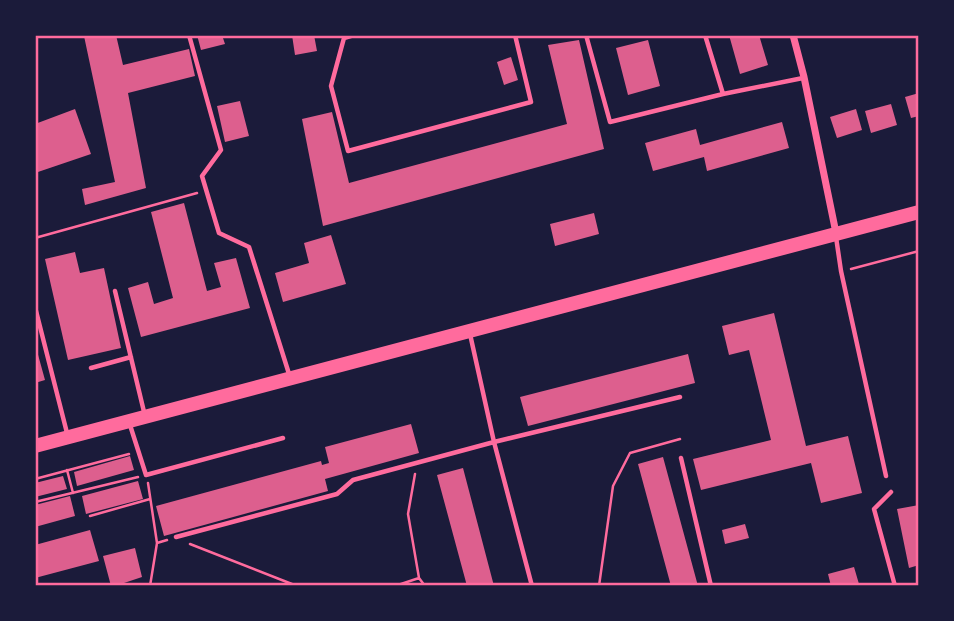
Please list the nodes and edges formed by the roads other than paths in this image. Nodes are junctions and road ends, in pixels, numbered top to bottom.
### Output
1 (189, 35) edge
2 (354, 35) edge
3 (515, 35) edge
4 (586, 35) edge
5 (705, 35) edge
6 (793, 35) edge
7 (343, 36) edge
8 (804, 77) junction
9 (723, 94) junction
10 (919, 212) edge
11 (836, 233) junction
12 (115, 291) dead end
13 (35, 307) edge
14 (469, 330) junction
15 (131, 357) junction
16 (91, 368) dead end
17 (291, 378) junction
18 (680, 397) dead end
19 (145, 416) junction
20 (129, 421) junction
21 (68, 438) junction
22 (283, 438) dead end
23 (494, 442) junction
24 (35, 446) edge
25 (681, 458) dead end
26 (886, 476) dead end
27 (891, 492) dead end
28 (176, 537) road end
29 (532, 586) edge
30 (711, 586) edge
31 (895, 586) edge

1 - 17 lane
2 - 7 lane
3 - 7 lane
4 - 9 lane
5 - 9 lane
6 - 8 street
8 - 9 lane
8 - 11 street
10 - 11 main road
11 - 14 main road
11 - 26 lane
12 - 15 lane
13 - 21 lane
14 - 17 main road
14 - 23 lane
15 - 16 lane
15 - 19 lane
17 - 19 main road
18 - 23 lane
19 - 20 main road
20 - 21 main road
20 - 22 lane
21 - 24 main road
23 - 28 lane
23 - 29 lane
25 - 30 lane
27 - 31 lane

